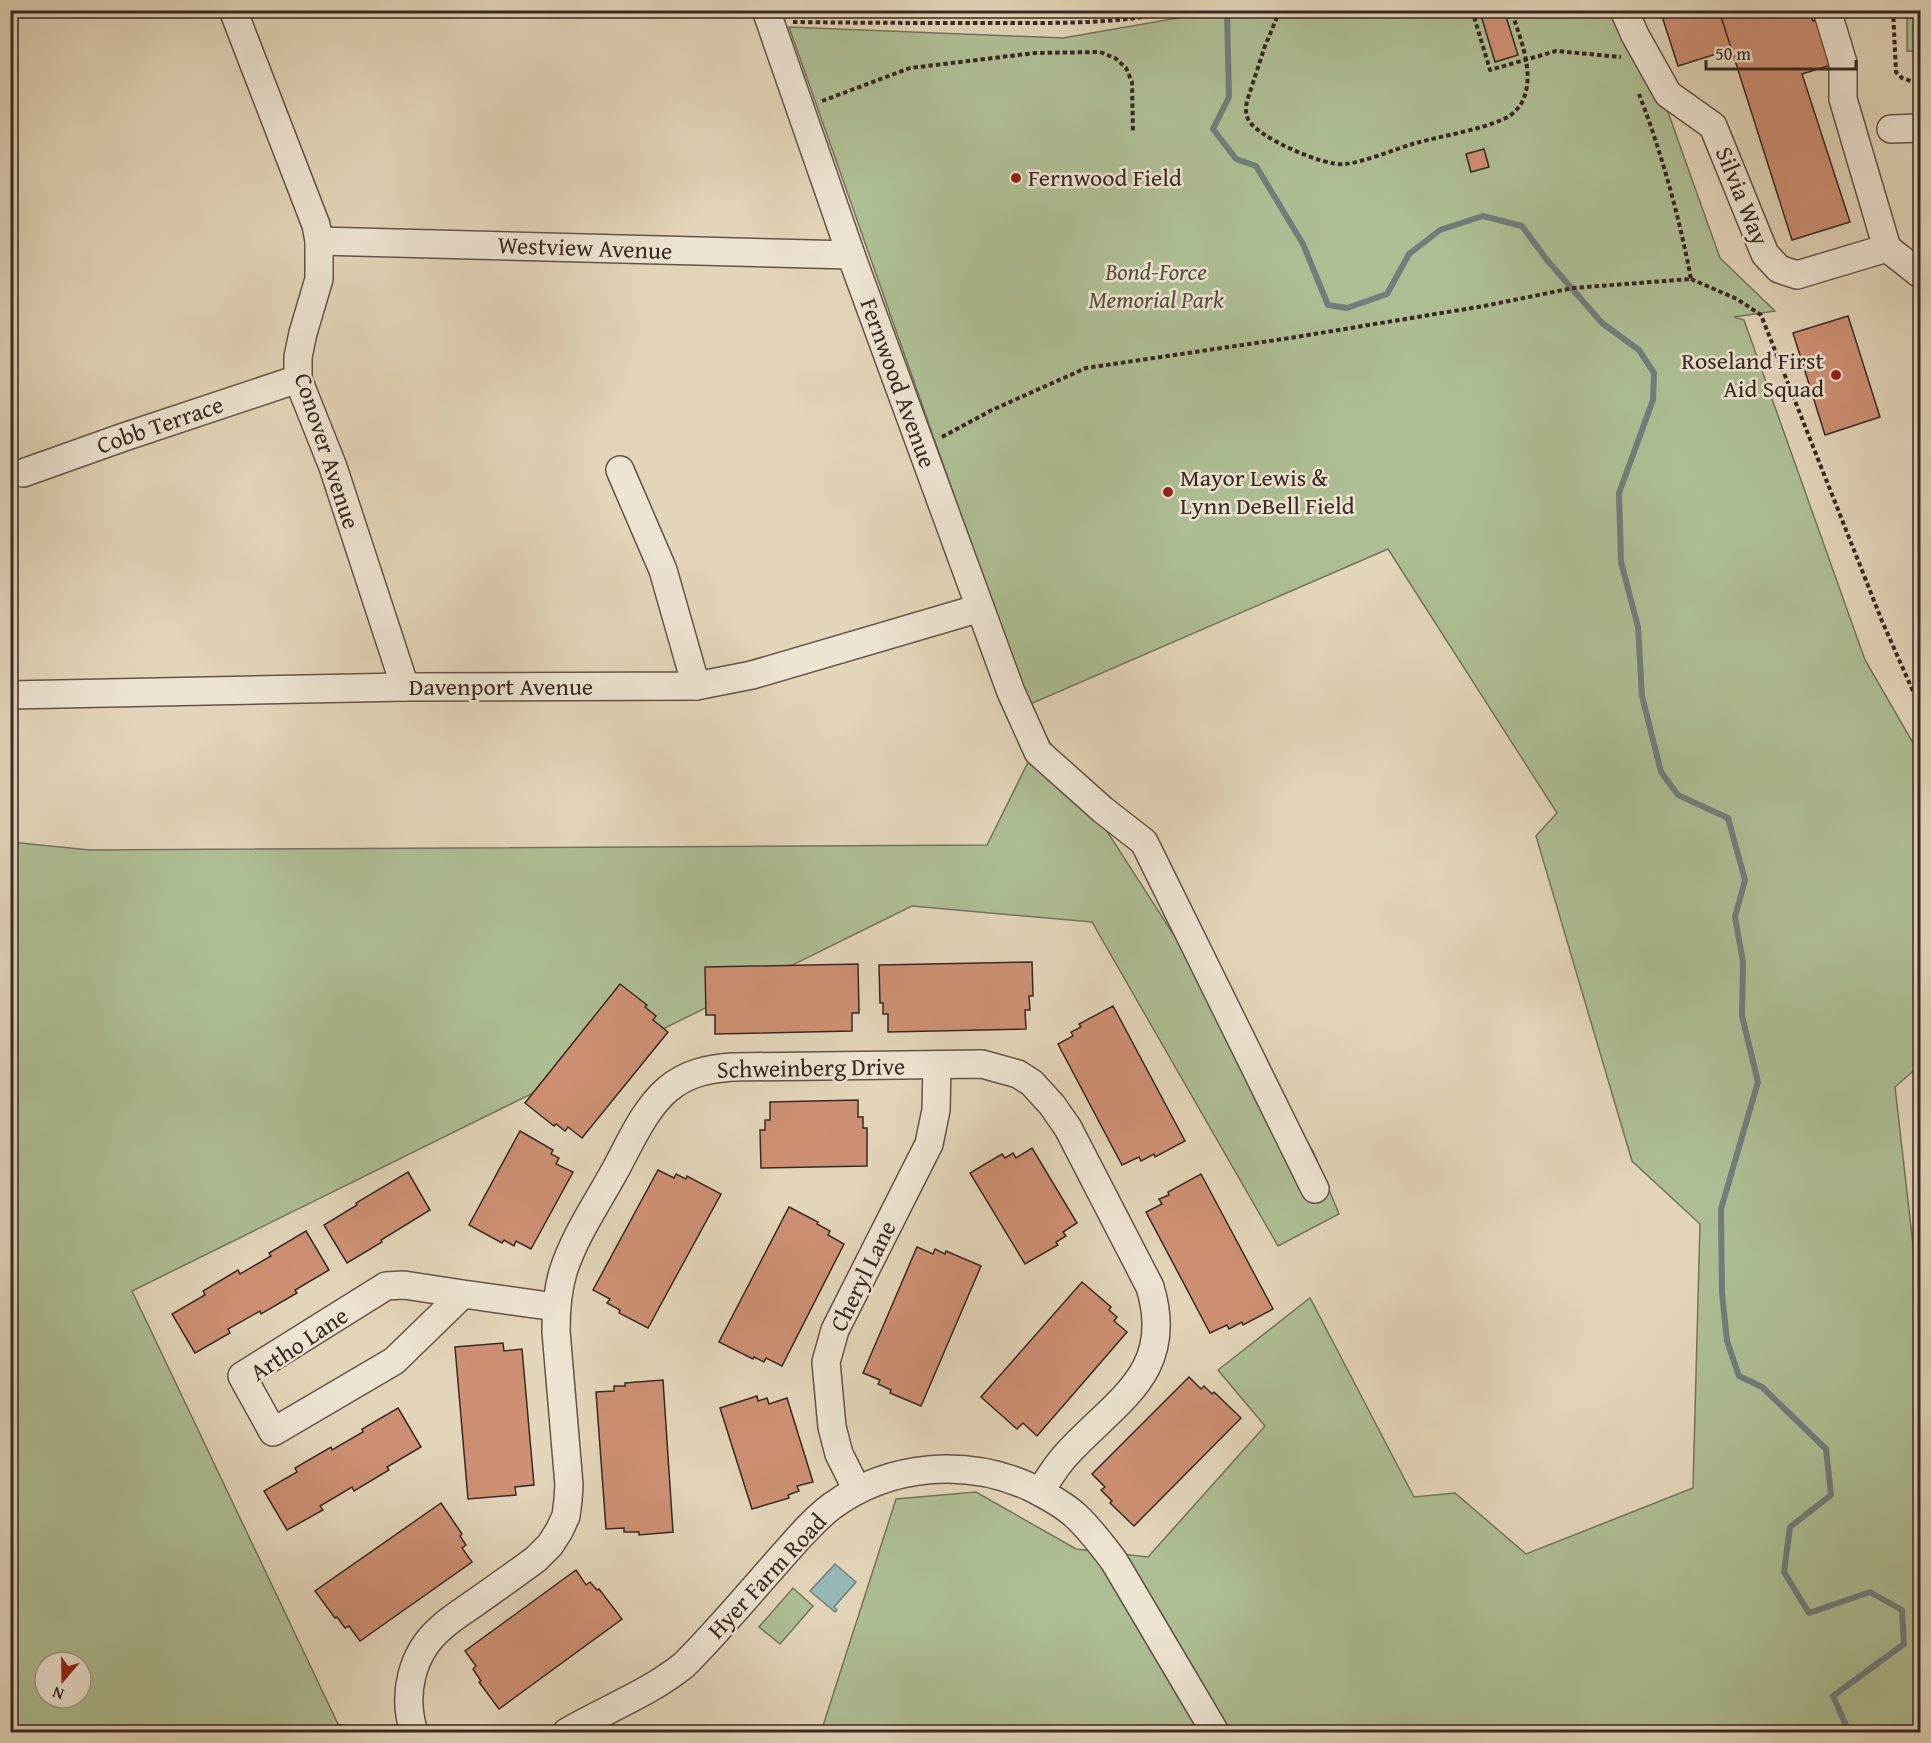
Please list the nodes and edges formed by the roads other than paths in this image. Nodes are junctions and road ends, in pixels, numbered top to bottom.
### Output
1 (233, 10) edge
2 (766, 10) edge
3 (1624, 10) edge
4 (1827, 10) edge
5 (1920, 128) edge
6 (1891, 129) dead end
7 (320, 241) junction
8 (1887, 248) junction
9 (851, 255) junction
10 (1920, 274) edge
11 (298, 379) junction
12 (620, 470) dead end
13 (23, 473) dead end
14 (980, 608) junction
15 (696, 686) junction
16 (405, 687) junction
17 (10, 695) edge
18 (937, 1065) junction
19 (1315, 1189) dead end
20 (463, 1294) junction
21 (556, 1307) junction
22 (857, 1490) junction
23 (1040, 1492) junction
24 (414, 1732) edge
25 (567, 1732) edge
26 (1215, 1732) edge

1 - 7 street, Conover Avenue
2 - 9 street, Fernwood Avenue
3 - 8 street, Silvia Way
4 - 8 street
5 - 6 street
7 - 9 street, Westview Avenue
7 - 11 street, Conover Avenue
8 - 10 street
9 - 14 street, Fernwood Avenue
11 - 13 street, Cobb Terrace
11 - 16 street, Conover Avenue
12 - 15 street
14 - 15 street, Davenport Avenue
14 - 19 street, Fernwood Avenue
15 - 16 street, Davenport Avenue
16 - 17 street, Davenport Avenue
18 - 21 street, Schweinberg Drive
18 - 22 street, Cheryl Lane
18 - 23 street, Schweinberg Drive
20 - 20 street, Artho Lane
20 - 21 street, Artho Lane
21 - 24 street, Schweinberg Drive
22 - 23 street, Hyer Farm Road
22 - 25 street, Hyer Farm Road
23 - 26 street, Hyer Farm Road

